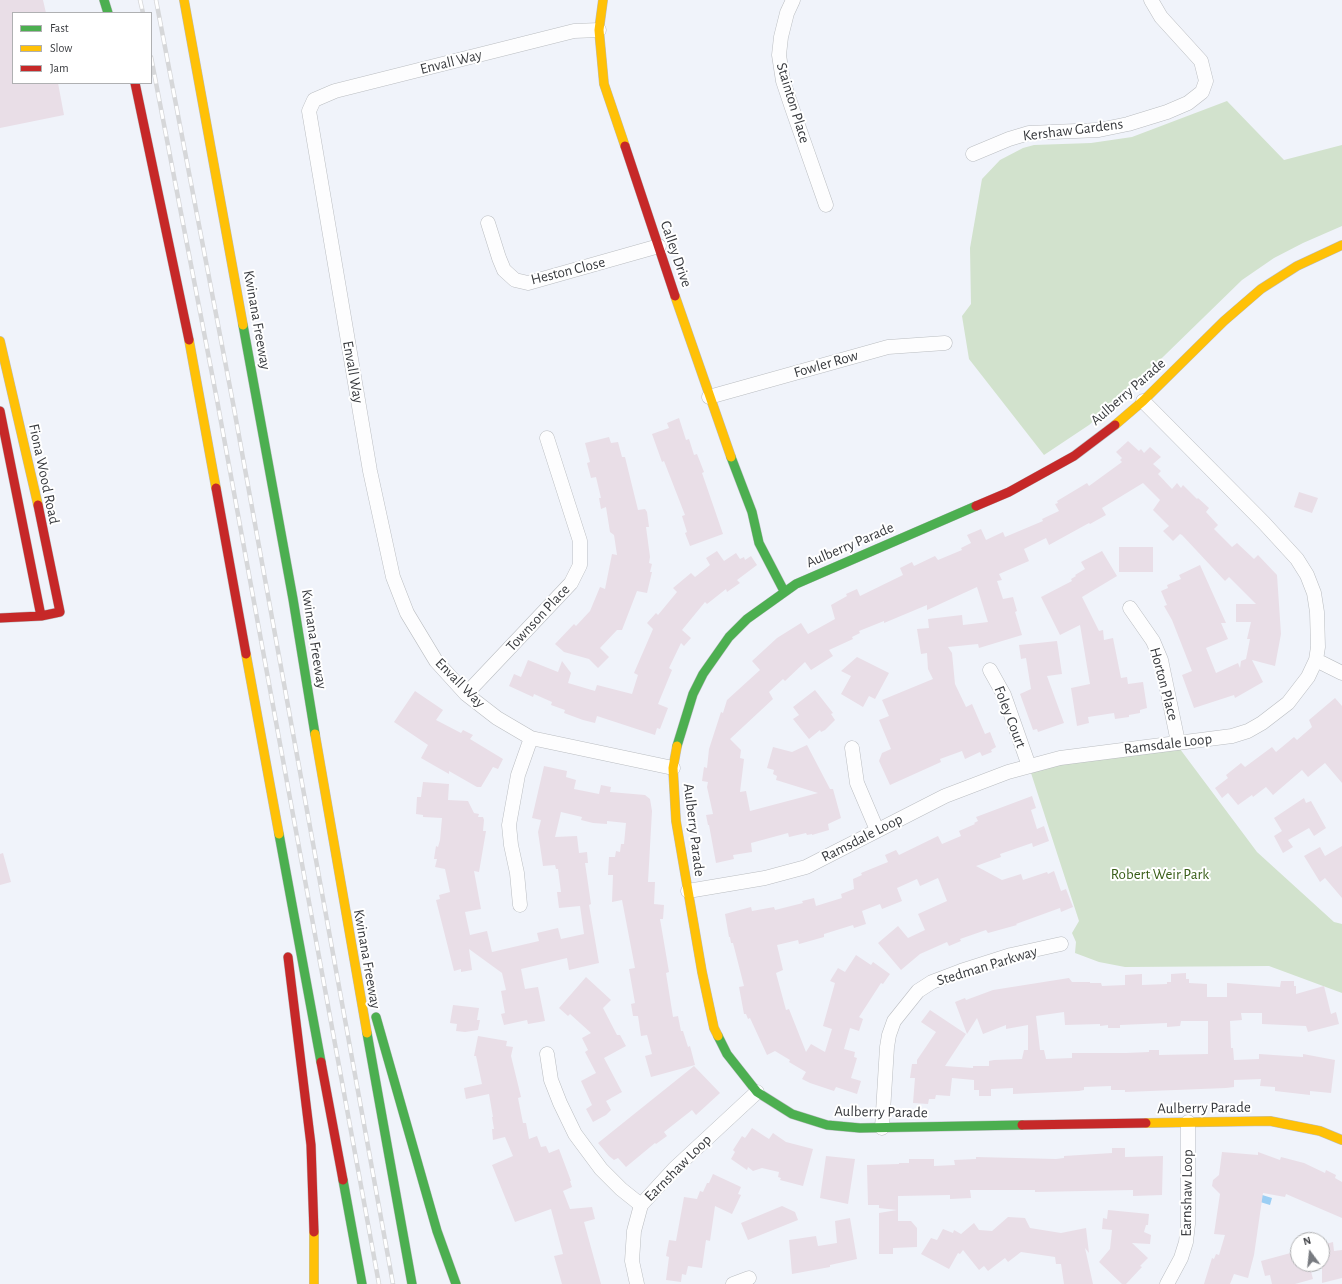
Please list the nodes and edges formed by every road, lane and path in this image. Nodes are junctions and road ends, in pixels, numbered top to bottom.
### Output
1 (104, 0) edge
2 (184, 0) edge
3 (603, 0) edge
4 (793, 0) edge
5 (1151, 0) edge
6 (108, 12) edge
7 (197, 15) dead end
8 (599, 30) junction
9 (128, 84) edge
10 (135, 84) edge
11 (209, 136) junction
12 (973, 154) dead end
13 (153, 173) junction
14 (826, 205) dead end
15 (488, 223) dead end
16 (1342, 244) edge
17 (659, 246) junction
18 (0, 341) edge
19 (945, 343) dead end
20 (4, 374) edge
21 (709, 397) junction
22 (1143, 401) junction
23 (0, 411) edge
24 (547, 438) dead end
25 (752, 512) junction
26 (768, 535) dead end
27 (54, 591) junction
28 (784, 591) junction
29 (32, 598) junction
30 (1130, 608) dead end
31 (12, 609) dead end
32 (41, 616) junction
33 (0, 617) edge
34 (1316, 660) junction
35 (990, 670) dead end
36 (1342, 673) edge
37 (466, 694) junction
38 (531, 738) junction
39 (261, 741) junction
40 (1178, 742) junction
41 (852, 748) dead end
42 (1029, 766) junction
43 (673, 768) junction
44 (877, 830) junction
45 (279, 890) dead end
46 (688, 891) junction
47 (520, 905) dead end
48 (344, 907) junction
49 (286, 944) dead end
50 (1061, 944) dead end
51 (547, 1054) dead end
52 (758, 1092) junction
53 (1188, 1122) junction
54 (882, 1128) junction
55 (1342, 1140) edge
56 (641, 1205) junction
57 (748, 1278) dead end
58 (314, 1284) edge
59 (362, 1284) edge
60 (412, 1284) edge
61 (456, 1284) edge
62 (637, 1284) edge
63 (733, 1284) edge
64 (1167, 1284) edge

1 - 6 main road
2 - 11 main road, Kwinana Freeway
3 - 8 main road, Calley Drive
4 - 14 street, Stainton Place
5 - 12 street, Kershaw Gardens
7 - 11 main road
8 - 17 main road, Calley Drive
8 - 37 street, Envall Way
9 - 13 main road
10 - 13 main road
11 - 48 main road, Kwinana Freeway
13 - 39 main road
15 - 17 street, Heston Close
16 - 22 main road, Aulberry Parade
17 - 21 main road, Calley Drive
18 - 20 main road, Fiona Wood Road
19 - 21 street, Fowler Row
20 - 27 main road, Fiona Wood Road
21 - 25 main road, Calley Drive
22 - 28 main road, Aulberry Parade
22 - 34 street, Ramsdale Loop
23 - 29 main road, Fiona Wood Road
24 - 37 street, Townson Place
25 - 26 main road, Calley Drive
25 - 28 main road, Calley Drive
27 - 29 main road
27 - 32 main road, Fiona Wood Road
28 - 43 main road, Aulberry Parade
29 - 32 main road, Fiona Wood Road
30 - 40 street, Horton Place
31 - 33 main road
32 - 33 main road
34 - 36 street
34 - 40 street, Ramsdale Loop
35 - 42 street, Foley Court
37 - 38 street, Envall Way
38 - 43 street, Envall Way
38 - 47 street
39 - 45 main road
39 - 59 main road
40 - 42 street, Ramsdale Loop
41 - 44 street
42 - 44 street, Ramsdale Loop
43 - 46 main road, Aulberry Parade
44 - 46 street, Ramsdale Loop
46 - 52 main road, Aulberry Parade
48 - 60 main road, Kwinana Freeway
48 - 61 main road
49 - 58 main road
50 - 54 street, Stedman Parkway
51 - 56 street
52 - 54 main road, Aulberry Parade
52 - 56 street, Earnshaw Loop
53 - 54 main road, Aulberry Parade
53 - 55 main road, Aulberry Parade
53 - 64 street, Earnshaw Loop
56 - 62 street, Earnshaw Loop
57 - 63 street

